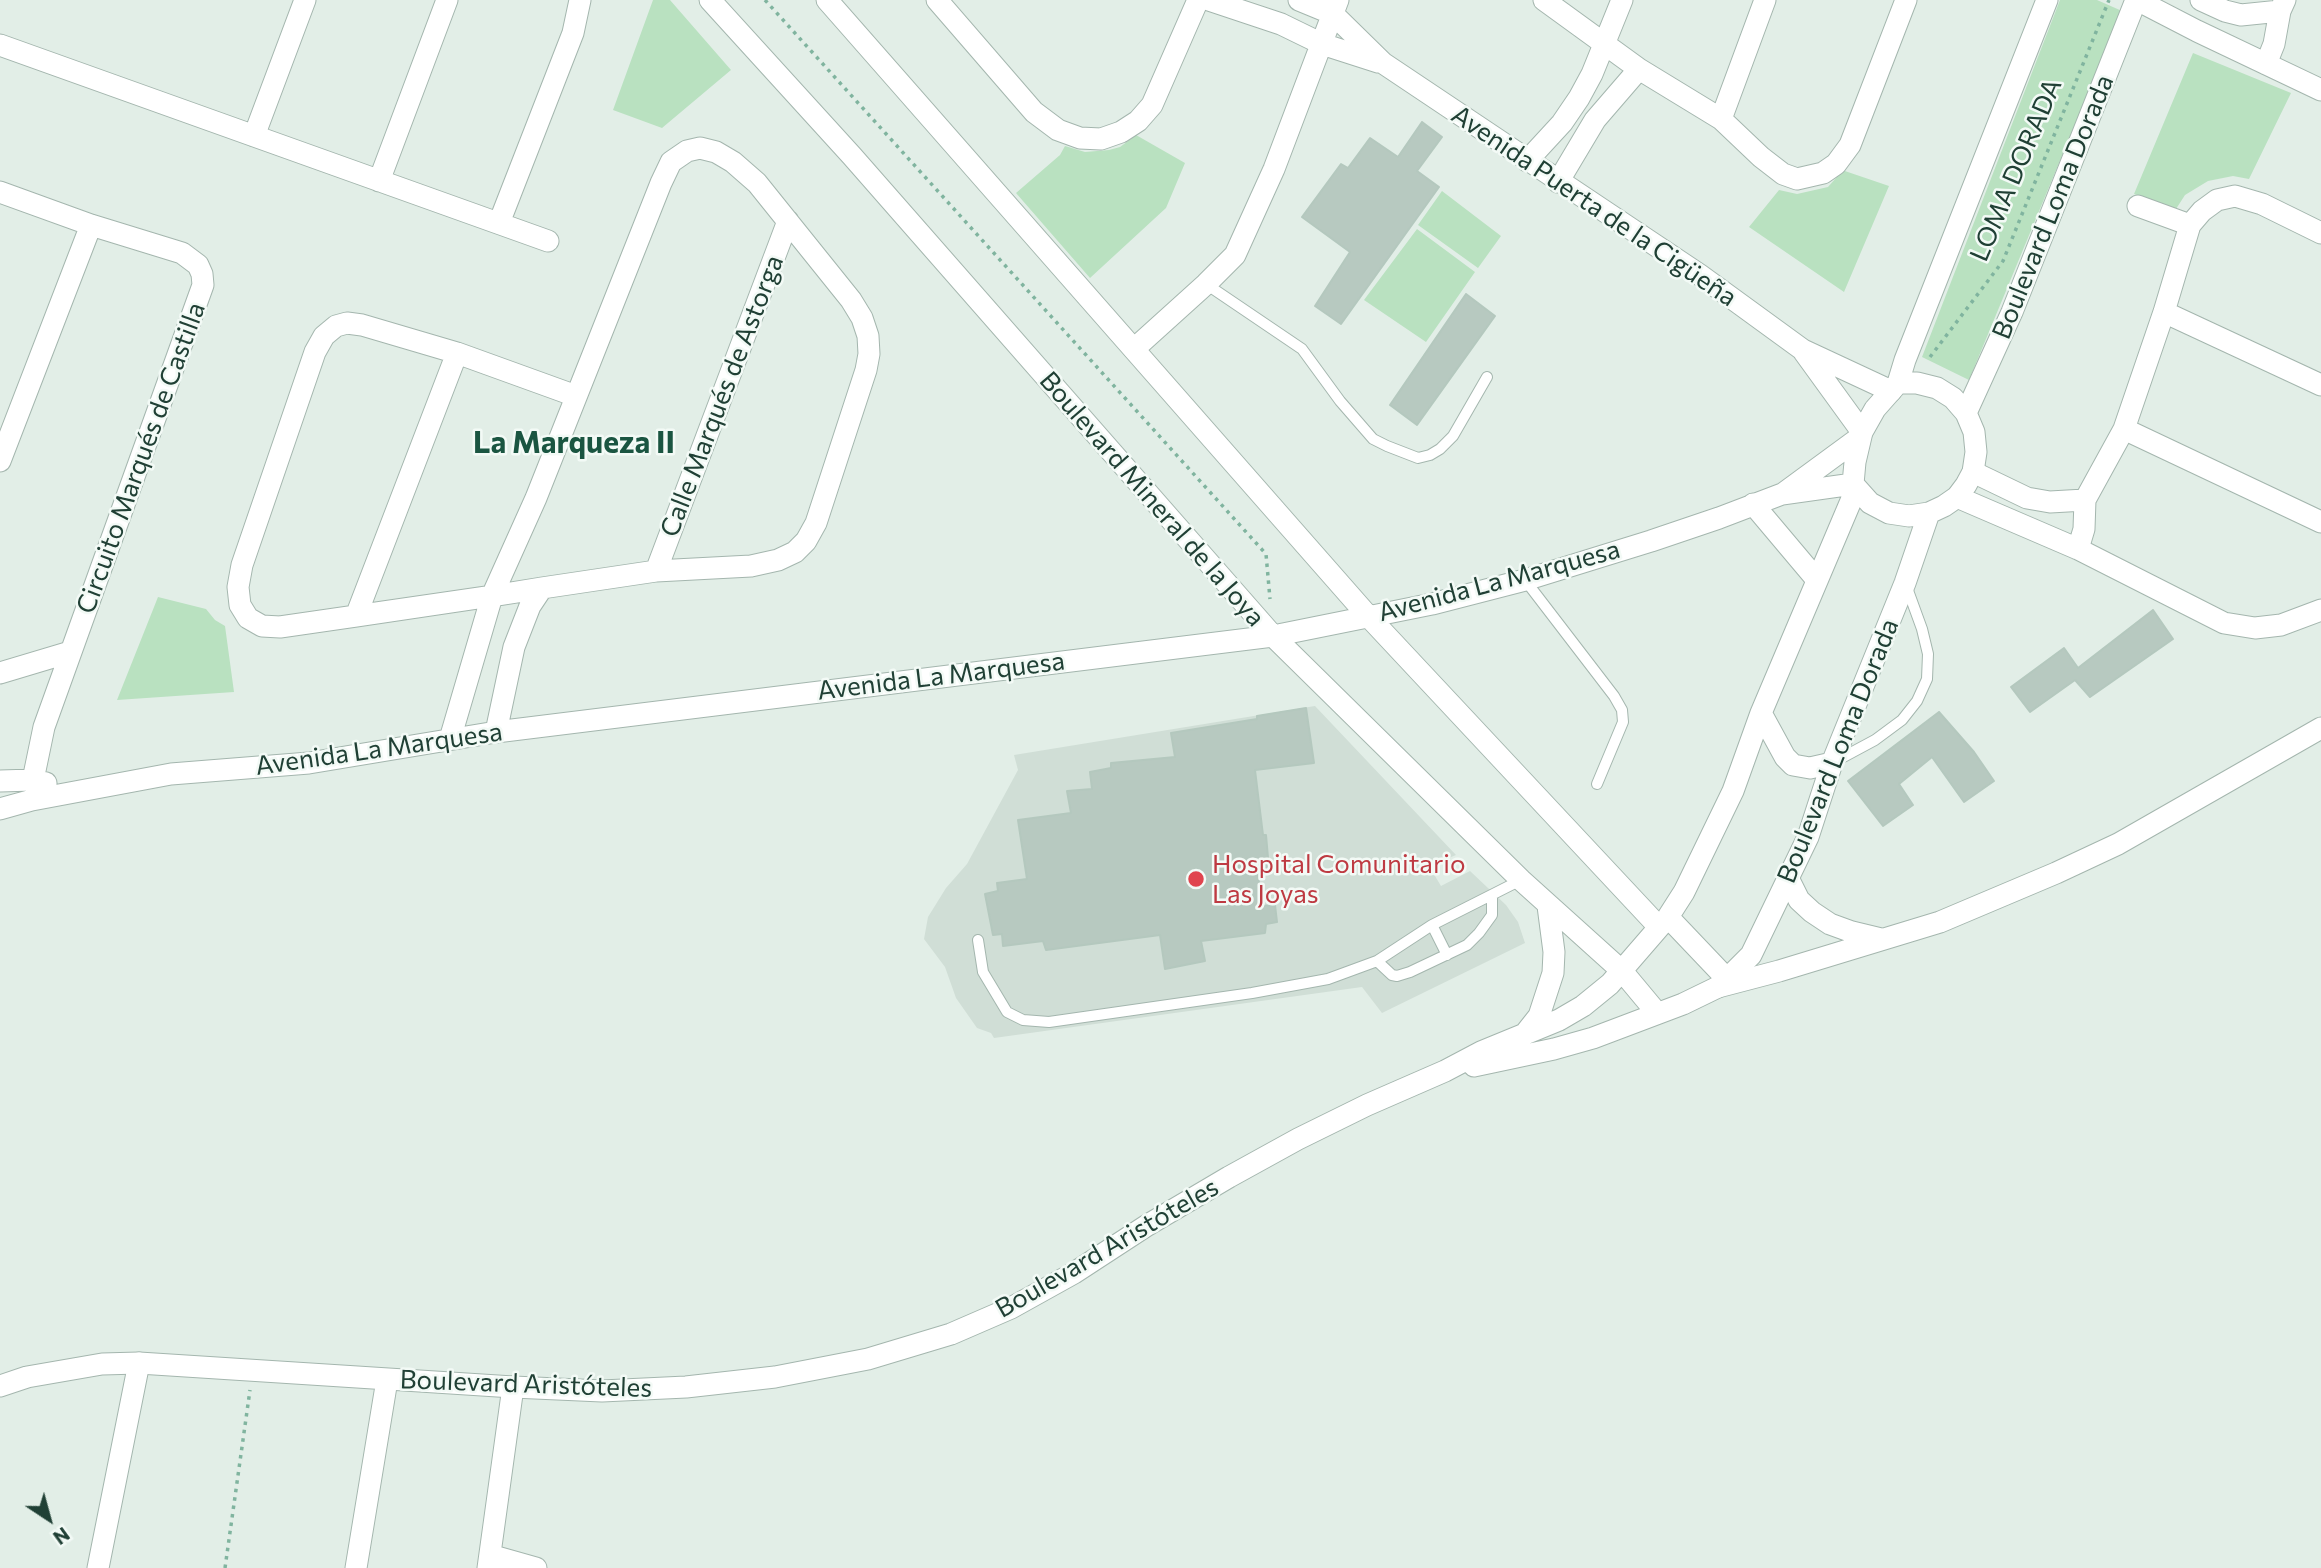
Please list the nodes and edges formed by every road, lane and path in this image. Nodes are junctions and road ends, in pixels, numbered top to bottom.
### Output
1 (304, 0) edge
2 (447, 0) edge
3 (580, 0) edge
4 (710, 0) edge
5 (765, 0) edge
6 (827, 0) edge
7 (937, 0) edge
8 (1198, 0) edge
9 (1209, 0) edge
10 (1299, 0) edge
11 (1545, 0) edge
12 (1622, 0) edge
13 (1765, 0) edge
14 (1906, 0) edge
15 (2048, 0) edge
16 (2109, 0) edge
17 (2137, 0) edge
18 (2202, 0) edge
19 (2282, 6) edge
20 (1335, 7) edge
21 (1322, 44) junction
22 (0, 45) edge
23 (1604, 45) junction
24 (1383, 63) junction
25 (2266, 64) junction
26 (1639, 69) junction
27 (2321, 90) edge
28 (1720, 119) junction
29 (254, 136) junction
30 (1527, 161) junction
31 (379, 181) junction
32 (1558, 182) junction
33 (0, 192) edge
34 (2138, 206) dead end
35 (788, 221) junction
36 (499, 223) junction
37 (91, 225) junction
38 (2190, 225) junction
39 (2321, 233) edge
40 (548, 241) dead end
41 (1206, 285) junction
42 (2164, 312) junction
43 (1134, 349) junction
44 (1803, 350) junction
45 (457, 354) junction
46 (1905, 359) junction
47 (1487, 377) dead end
48 (2321, 385) edge
49 (1894, 387) junction
50 (576, 396) junction
51 (1966, 413) junction
52 (2124, 429) junction
53 (1861, 435) junction
54 (0, 461) edge
55 (1973, 471) junction
56 (1855, 487) junction
57 (1782, 494) junction
58 (1956, 496) junction
59 (2085, 500) junction
60 (1753, 504) junction
61 (1929, 513) junction
62 (2321, 522) edge
63 (2078, 549) junction
64 (656, 570) junction
65 (1525, 580) junction
66 (1817, 580) junction
67 (1905, 583) junction
68 (542, 589) junction
69 (492, 596) junction
70 (2321, 610) edge
71 (356, 616) junction
72 (1368, 616) junction
73 (1273, 636) junction
74 (70, 652) junction
75 (0, 673) edge
76 (1761, 713) junction
77 (2321, 728) edge
78 (496, 732) junction
79 (450, 739) junction
80 (1832, 763) junction
81 (0, 780) edge
82 (33, 780) junction
83 (1597, 784) dead end
84 (86, 791) junction
85 (0, 809) edge
86 (1788, 878) junction
87 (1521, 880) junction
88 (1492, 897) junction
89 (1548, 906) junction
90 (1664, 922) junction
91 (1433, 925) junction
92 (1883, 939) junction
93 (978, 940) dead end
94 (1447, 955) junction
95 (1377, 961) junction
96 (1622, 971) junction
97 (1722, 983) junction
98 (1657, 1013) junction
99 (1524, 1035) junction
100 (1445, 1072) junction
101 (139, 1363) junction
102 (253, 1370) junction
103 (387, 1380) junction
104 (0, 1386) edge
105 (513, 1387) junction
106 (489, 1561) edge
107 (98, 1568) edge
108 (225, 1568) edge
109 (356, 1568) edge
110 (536, 1568) edge

1 - 29 street
2 - 31 street
3 - 36 street
4 - 73 street, Boulevard Mineral de la Joya
5 - 73 path
6 - 43 street
7 - 8 street
9 - 21 street, Avenida Puerta de la Cigüeña
10 - 20 street
11 - 23 street
12 - 23 street
13 - 28 street
14 - 28 street
15 - 46 street
16 - 46 path, LOMA DORADA
17 - 25 street
17 - 51 street, Boulevard Loma Dorada
18 - 19 street
19 - 25 street
20 - 21 street
20 - 24 street, Avenida Puerta de la Cigüeña
21 - 24 street, Avenida Puerta de la Cigüeña
21 - 41 street
22 - 29 street
23 - 26 street
23 - 30 street
24 - 30 street, Avenida Puerta de la Cigüeña
25 - 27 street
26 - 28 street
26 - 32 street
29 - 31 street
30 - 32 street, Avenida Puerta de la Cigüeña
31 - 36 street
32 - 44 street, Avenida Puerta de la Cigüeña
33 - 37 street, Circuito Marqués de Castilla
34 - 38 street
35 - 50 street
35 - 64 street, Calle Marqués de Astorga
35 - 64 street
36 - 40 street
37 - 54 street
37 - 74 street, Circuito Marqués de Castilla
38 - 39 street
38 - 42 street
41 - 43 street
41 - 47 lane
42 - 48 street
42 - 52 street
43 - 72 street
44 - 49 street, Avenida Puerta de la Cigüeña
44 - 53 street, Avenida Puerta de la Cigüeña
45 - 50 street
45 - 71 street
45 - 71 street
46 - 49 street
49 - 51 street
49 - 53 street
50 - 69 street
51 - 55 street
52 - 59 street
52 - 62 street
53 - 56 street
53 - 57 street, Avenida La Marquesa
55 - 58 street
55 - 59 street
56 - 57 street, Avenida La Marquesa
56 - 61 street
56 - 66 street
57 - 60 street, Avenida La Marquesa
58 - 61 street
58 - 63 street
59 - 63 street
60 - 65 street, Avenida La Marquesa
60 - 66 street
61 - 67 street, Boulevard Loma Dorada
63 - 70 street
64 - 68 street
65 - 72 street, Avenida La Marquesa
65 - 83 lane
66 - 76 street
67 - 80 street, Boulevard Loma Dorada
67 - 80 lane
68 - 69 street
68 - 78 street
69 - 71 street
69 - 79 street
72 - 73 street, Avenida La Marquesa
72 - 90 street
73 - 78 street, Avenida La Marquesa
73 - 87 street, Boulevard Mineral de la Joya
74 - 75 street
74 - 82 street, Circuito Marqués de Castilla
76 - 80 street
76 - 90 street
77 - 92 street
78 - 79 street, Avenida La Marquesa
79 - 84 street, Avenida La Marquesa
80 - 86 street, Boulevard Loma Dorada
81 - 82 street
82 - 84 street
84 - 85 street, Avenida La Marquesa
86 - 92 street
86 - 97 street, Boulevard Loma Dorada
87 - 88 lane
87 - 89 street, Boulevard Mineral de la Joya
88 - 91 lane
88 - 94 lane
89 - 96 street, Boulevard Mineral de la Joya
89 - 99 street
90 - 96 street
90 - 97 street
91 - 94 lane
91 - 95 lane
92 - 97 street
93 - 95 lane
94 - 95 lane
96 - 98 street
96 - 99 street, Boulevard Aristóteles
97 - 98 street, Boulevard Loma Dorada
98 - 100 street, Boulevard Aristóteles
99 - 100 street, Boulevard Aristóteles
100 - 105 street, Boulevard Aristóteles
101 - 102 street, Boulevard Aristóteles
101 - 104 street, Boulevard Aristóteles
101 - 107 street
102 - 103 street, Boulevard Aristóteles
102 - 108 path
103 - 105 street, Boulevard Aristóteles
103 - 109 street
105 - 106 street
106 - 110 street

